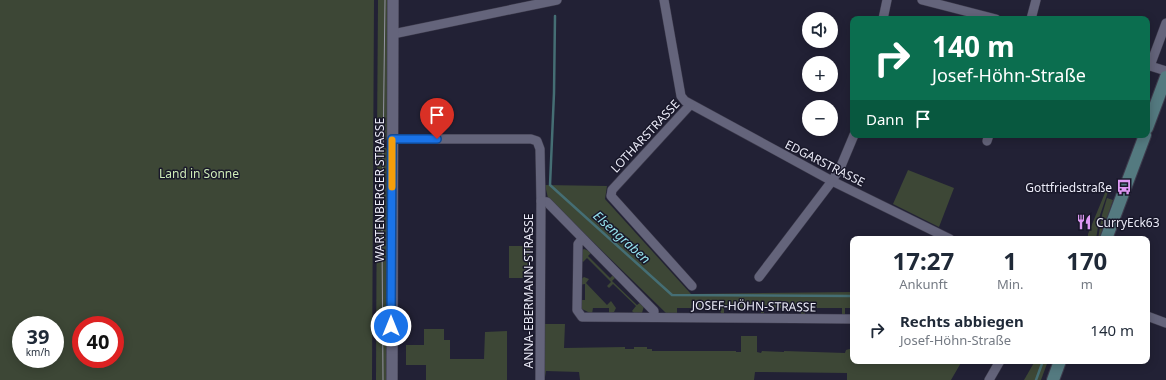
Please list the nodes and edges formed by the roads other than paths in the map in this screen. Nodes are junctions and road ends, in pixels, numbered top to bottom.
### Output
1 (393, 0) edge
2 (557, 0) edge
3 (664, 0) edge
4 (887, 0) edge
5 (922, 0) edge
6 (1036, 0) edge
7 (884, 16) edge
8 (984, 16) edge
9 (1032, 16) edge
10 (1166, 23) edge
11 (393, 34) junction
12 (1150, 63) edge
13 (1150, 66) edge
14 (1166, 71) edge
15 (1166, 77) edge
16 (690, 105) junction
17 (1150, 120) edge
18 (853, 138) edge
19 (1144, 138) edge
20 (392, 139) junction
21 (832, 181) junction
22 (541, 201) junction
23 (944, 236) edge
24 (1107, 236) edge
25 (582, 239) junction
26 (759, 277) dead end
27 (692, 286) dead end
28 (654, 317) junction
29 (1150, 317) edge
30 (850, 319) edge
31 (1166, 323) edge
32 (998, 364) edge
33 (1059, 364) edge
34 (392, 380) edge
35 (540, 380) edge
36 (989, 380) edge
37 (1053, 380) edge

1 - 11 street, WARTENBERGER STRASSE
2 - 11 street
3 - 16 street, LOTHARSTRASSE
4 - 7 street
5 - 8 street
6 - 9 street
10 - 12 street
11 - 20 street, WARTENBERGER STRASSE
13 - 14 street
15 - 17 main road
16 - 21 street, EDGARSTRASSE
16 - 27 street, LOTHARSTRASSE
18 - 21 street
19 - 24 main road
20 - 22 street
20 - 34 street, WARTENBERGER STRASSE
21 - 23 street, EDGARSTRASSE
21 - 26 street
22 - 25 street
22 - 35 street, ANNA-EBERMANN-STRASSE
25 - 28 street
25 - 28 street, JOSEF-HÖHN-STRASSE
28 - 30 street, JOSEF-HÖHN-STRASSE
29 - 31 street
32 - 36 street
33 - 37 main road

